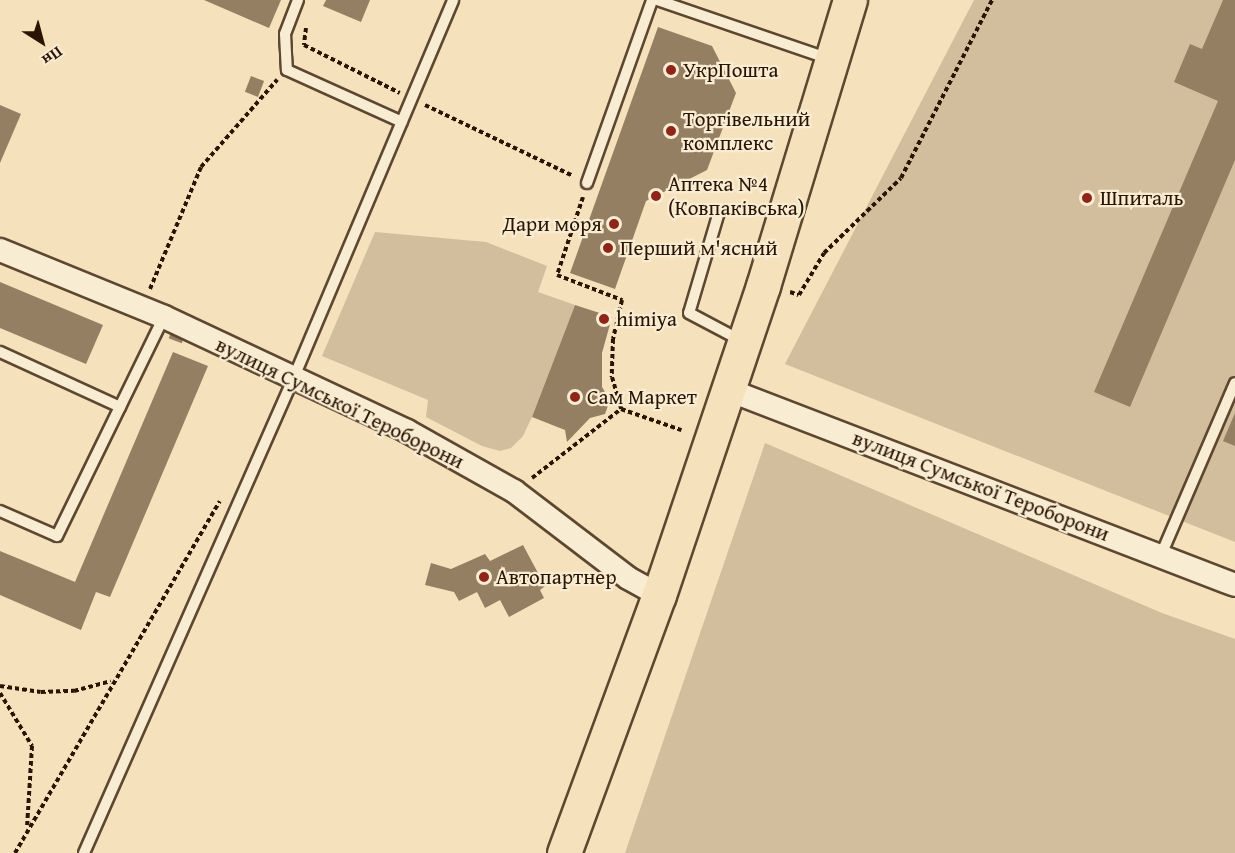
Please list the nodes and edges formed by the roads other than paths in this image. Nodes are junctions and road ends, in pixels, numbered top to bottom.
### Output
1 (298, 0) edge
2 (453, 0) edge
3 (652, 0) edge
4 (657, 0) edge
5 (850, 0) edge
6 (830, 60) junction
7 (402, 122) junction
8 (588, 183) road end
9 (719, 212) dead end
10 (0, 250) edge
11 (164, 317) junction
12 (743, 341) junction
13 (0, 352) edge
14 (294, 377) junction
15 (1235, 383) edge
16 (726, 389) junction
17 (120, 407) junction
18 (0, 512) edge
19 (1161, 555) junction
20 (1235, 585) edge
21 (658, 595) junction
22 (84, 853) edge
23 (564, 853) edge

1 - 7 lane
2 - 7 lane
3 - 8 lane
4 - 6 lane
5 - 6 main road
6 - 12 main road
7 - 14 lane
9 - 12 lane
10 - 11 street, вулиця Сумської Тероборони
11 - 14 street, вулиця Сумської Тероборони
11 - 17 lane
12 - 16 main road
13 - 17 lane
14 - 21 street, вулиця Сумської Тероборони
14 - 22 lane
15 - 19 lane
16 - 19 street, вулиця Сумської Тероборони
16 - 21 main road
17 - 18 lane
19 - 20 street, вулиця Сумської Тероборони
21 - 23 main road

